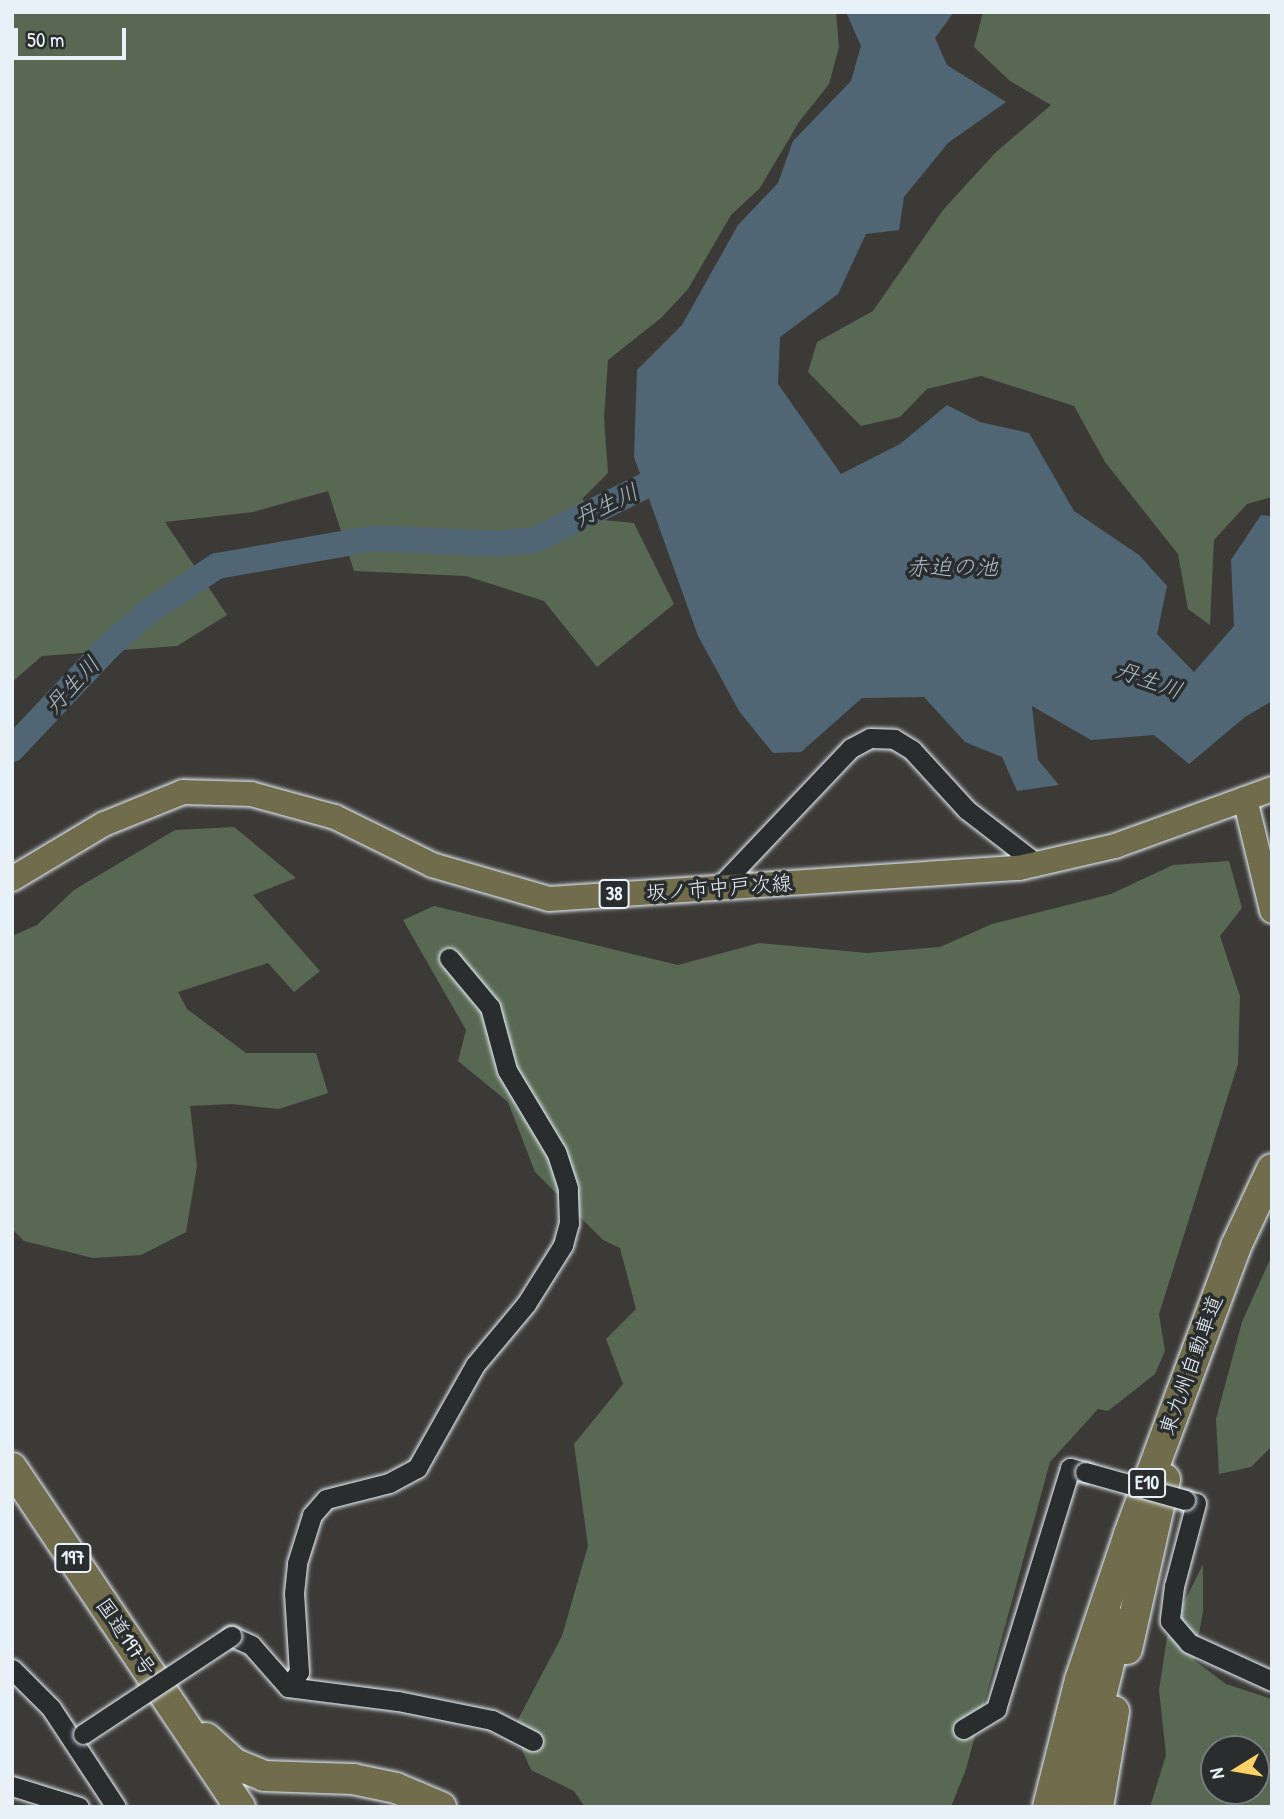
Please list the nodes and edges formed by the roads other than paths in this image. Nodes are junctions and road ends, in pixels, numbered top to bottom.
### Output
1 (1272, 789) edge
2 (1245, 799) junction
3 (1037, 864) junction
4 (12, 879) edge
5 (718, 888) junction
6 (1272, 911) edge
7 (449, 958) dead end
8 (1272, 1170) edge
9 (1236, 1246) junction
10 (12, 1441) edge
11 (12, 1468) edge
12 (1168, 1468) junction
13 (12, 1494) edge
14 (80, 1568) junction
15 (133, 1648) junction
16 (12, 1669) edge
17 (1272, 1681) edge
18 (288, 1687) junction
19 (963, 1729) dead end
20 (77, 1738) junction
21 (533, 1741) dead end
22 (12, 1786) edge
23 (79, 1807) edge
24 (116, 1807) edge
25 (240, 1807) edge
26 (441, 1807) edge
27 (1030, 1807) edge
28 (1048, 1807) edge
29 (1074, 1807) edge
30 (1098, 1807) edge

1 - 2 main road, 坂ノ市中戸次線
2 - 3 main road, 坂ノ市中戸次線 / 38
2 - 6 main road
3 - 5 main road, 坂ノ市中戸次線 / 38
3 - 5 street
4 - 5 main road, 坂ノ市中戸次線 / 38
7 - 18 street
8 - 9 highway, 東九州自動車道 / E10
8 - 12 highway, 東九州自動車道 / E10
9 - 27 highway
9 - 28 highway, 東九州自動車道 / E10
10 - 14 highway
11 - 14 highway, 国道197号 / 197
12 - 29 highway, 東九州自動車道 / E10
12 - 30 highway
13 - 14 highway
14 - 15 highway, 国道197号 / 197
15 - 25 highway, 国道197号 / 197
15 - 26 highway
16 - 20 street
17 - 19 street, bridge
18 - 20 street, bridge
18 - 21 street
20 - 24 street
22 - 23 street

